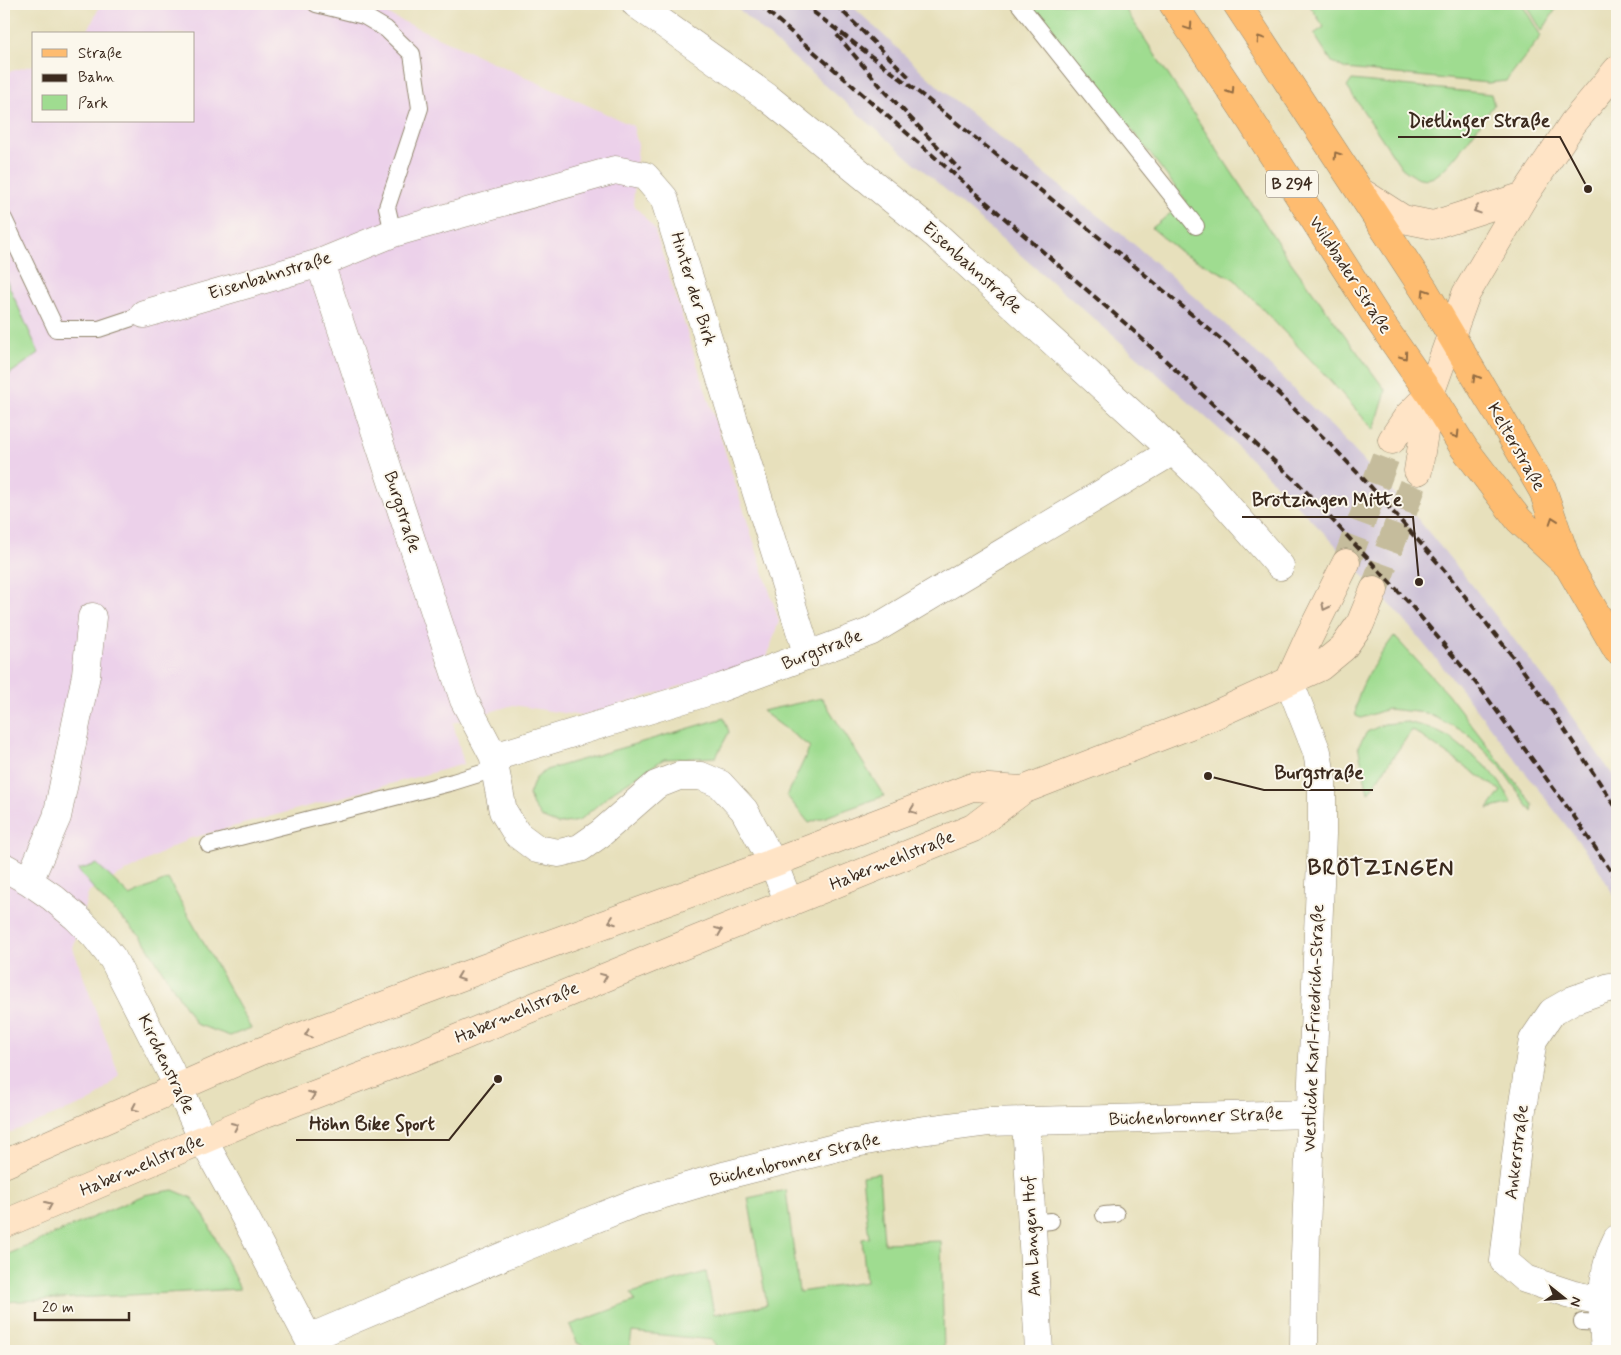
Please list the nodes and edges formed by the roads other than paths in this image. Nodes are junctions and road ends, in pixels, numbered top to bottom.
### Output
1 (316, 4) edge
2 (636, 4) edge
3 (1019, 4) edge
4 (1173, 4) edge
5 (1237, 4) edge
6 (1617, 70) edge
7 (1361, 192) junction
8 (1524, 196) junction
9 (4, 219) edge
10 (1196, 226) dead end
11 (394, 233) junction
12 (320, 263) junction
13 (144, 314) joint
14 (1450, 333) junction
15 (1430, 394) junction
16 (1392, 440) tunnel mouth
17 (1173, 451) junction
18 (1418, 471) tunnel mouth
19 (1346, 563) tunnel mouth
20 (1280, 566) dead end
21 (1569, 567) junction
22 (1374, 590) tunnel mouth
23 (92, 617) dead end
24 (1617, 650) edge
25 (808, 656) junction
26 (1289, 680) junction
27 (495, 763) junction
28 (1023, 790) junction
29 (209, 845) dead end
30 (773, 863) junction
31 (4, 867) edge
32 (29, 881) junction
33 (789, 903) junction
34 (1617, 989) edge
35 (180, 1088) junction
36 (1310, 1114) junction
37 (1026, 1121) junction
38 (203, 1140) junction
39 (4, 1164) edge
40 (4, 1224) edge
41 (1617, 1240) edge
42 (1595, 1315) junction
43 (312, 1345) edge
44 (1039, 1351) edge
45 (1304, 1351) edge
46 (1606, 1351) edge

1 - 11 lane
2 - 17 street, Eisenbahnstraße
3 - 10 lane
4 -> 15 main road, Wildbader Straße / B 294
7 -> 5 main road, B 294
6 - 8 main road
8 -> 7 main road
14 -> 7 main road, B 294
8 - 14 main road
9 - 13 lane
11 - 12 street, Eisenbahnstraße
11 - 25 street, Hinter der Birk
12 - 13 street, Eisenbahnstraße
12 - 27 street, Burgstraße
14 - 15 main road
21 -> 14 main road, Kelterstraße / B 294
15 - 16 main road
15 - 18 main road
15 -> 21 main road, Kelterstraße / B 294
17 - 20 street, Eisenbahnstraße
17 - 25 street, Burgstraße
19 -> 26 main road
21 - 24 main road, Kelterstraße / B 294
22 - 26 main road, Habermehlstraße
23 - 32 street
25 - 27 street, Burgstraße
26 - 28 main road, Habermehlstraße
26 - 36 street, Westliche Karl-Friedrich-Straße
27 - 29 lane, Burgstraße
27 - 30 street, Burgstraße
28 -> 30 main road, Habermehlstraße
28 - 33 main road, Habermehlstraße
30 - 33 street, Burgstraße
30 -> 35 main road, Habermehlstraße
31 - 32 street, Kirchenstraße
32 - 35 street, Kirchenstraße
38 -> 33 main road, Habermehlstraße
34 - 42 street, Ankerstraße
35 - 38 street, Kirchenstraße
35 -> 39 main road, Habermehlstraße
36 - 37 street, Büchenbronner Straße
36 - 45 street, Westliche Karl-Friedrich-Straße
37 - 43 street, Büchenbronner Straße
37 - 44 street, Am Langen Hof
40 -> 38 main road, Habermehlstraße
38 - 43 street, Kirchenstraße
41 - 42 street
42 - 46 street

